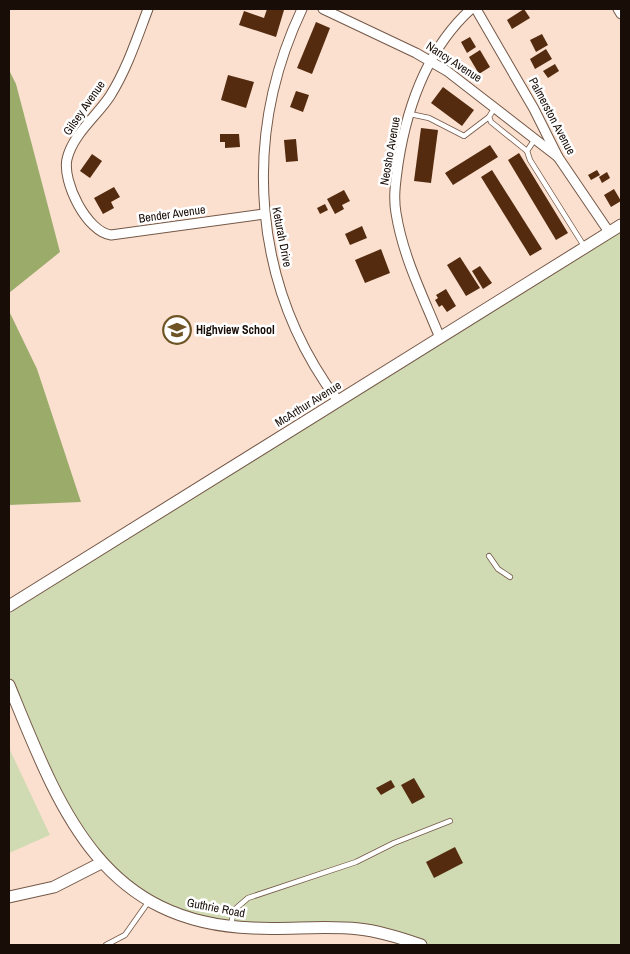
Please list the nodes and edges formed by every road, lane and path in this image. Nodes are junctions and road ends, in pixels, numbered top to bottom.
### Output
1 (148, 9) edge
2 (302, 9) edge
3 (323, 9) edge
4 (471, 9) edge
5 (476, 9) edge
6 (618, 9) edge
7 (621, 14) edge
8 (430, 60) junction
9 (496, 107) junction
10 (409, 114) junction
11 (489, 117) junction
12 (535, 140) junction
13 (527, 151) junction
14 (558, 157) junction
15 (264, 214) junction
16 (90, 221) joint
17 (621, 225) edge
18 (609, 232) junction
19 (585, 248) junction
20 (440, 338) junction
21 (338, 401) junction
22 (489, 556) dead end
23 (510, 577) dead end
24 (9, 606) edge
25 (9, 685) edge
26 (450, 821) dead end
27 (101, 862) junction
28 (9, 897) edge
29 (149, 901) junction
30 (231, 927) junction
31 (106, 945) edge
32 (421, 945) edge

1 - 16 street, Gilsey Avenue
2 - 15 street, Keturah Drive
3 - 8 street, Nancy Avenue
4 - 8 street, Neosho Avenue
5 - 14 street, Palmerston Avenue
6 - 7 street
8 - 9 street, Nancy Avenue
8 - 10 street, Neosho Avenue
9 - 11 lane
9 - 12 street, Nancy Avenue
10 - 11 lane
10 - 20 street, Neosho Avenue
11 - 13 lane
12 - 13 lane
12 - 14 street, Nancy Avenue
13 - 19 lane
14 - 18 street, Palmerston Avenue
15 - 16 street, Bender Avenue
15 - 21 street, Keturah Drive
17 - 18 street, McArthur Avenue
18 - 19 street, McArthur Avenue
19 - 20 street, McArthur Avenue
20 - 21 street, McArthur Avenue
21 - 24 street, McArthur Avenue
22 - 23 lane
25 - 27 street, Guthrie Road
26 - 30 lane
27 - 28 street
27 - 29 street, Guthrie Road
29 - 30 street, Guthrie Road
29 - 31 lane
30 - 32 street, Guthrie Road

